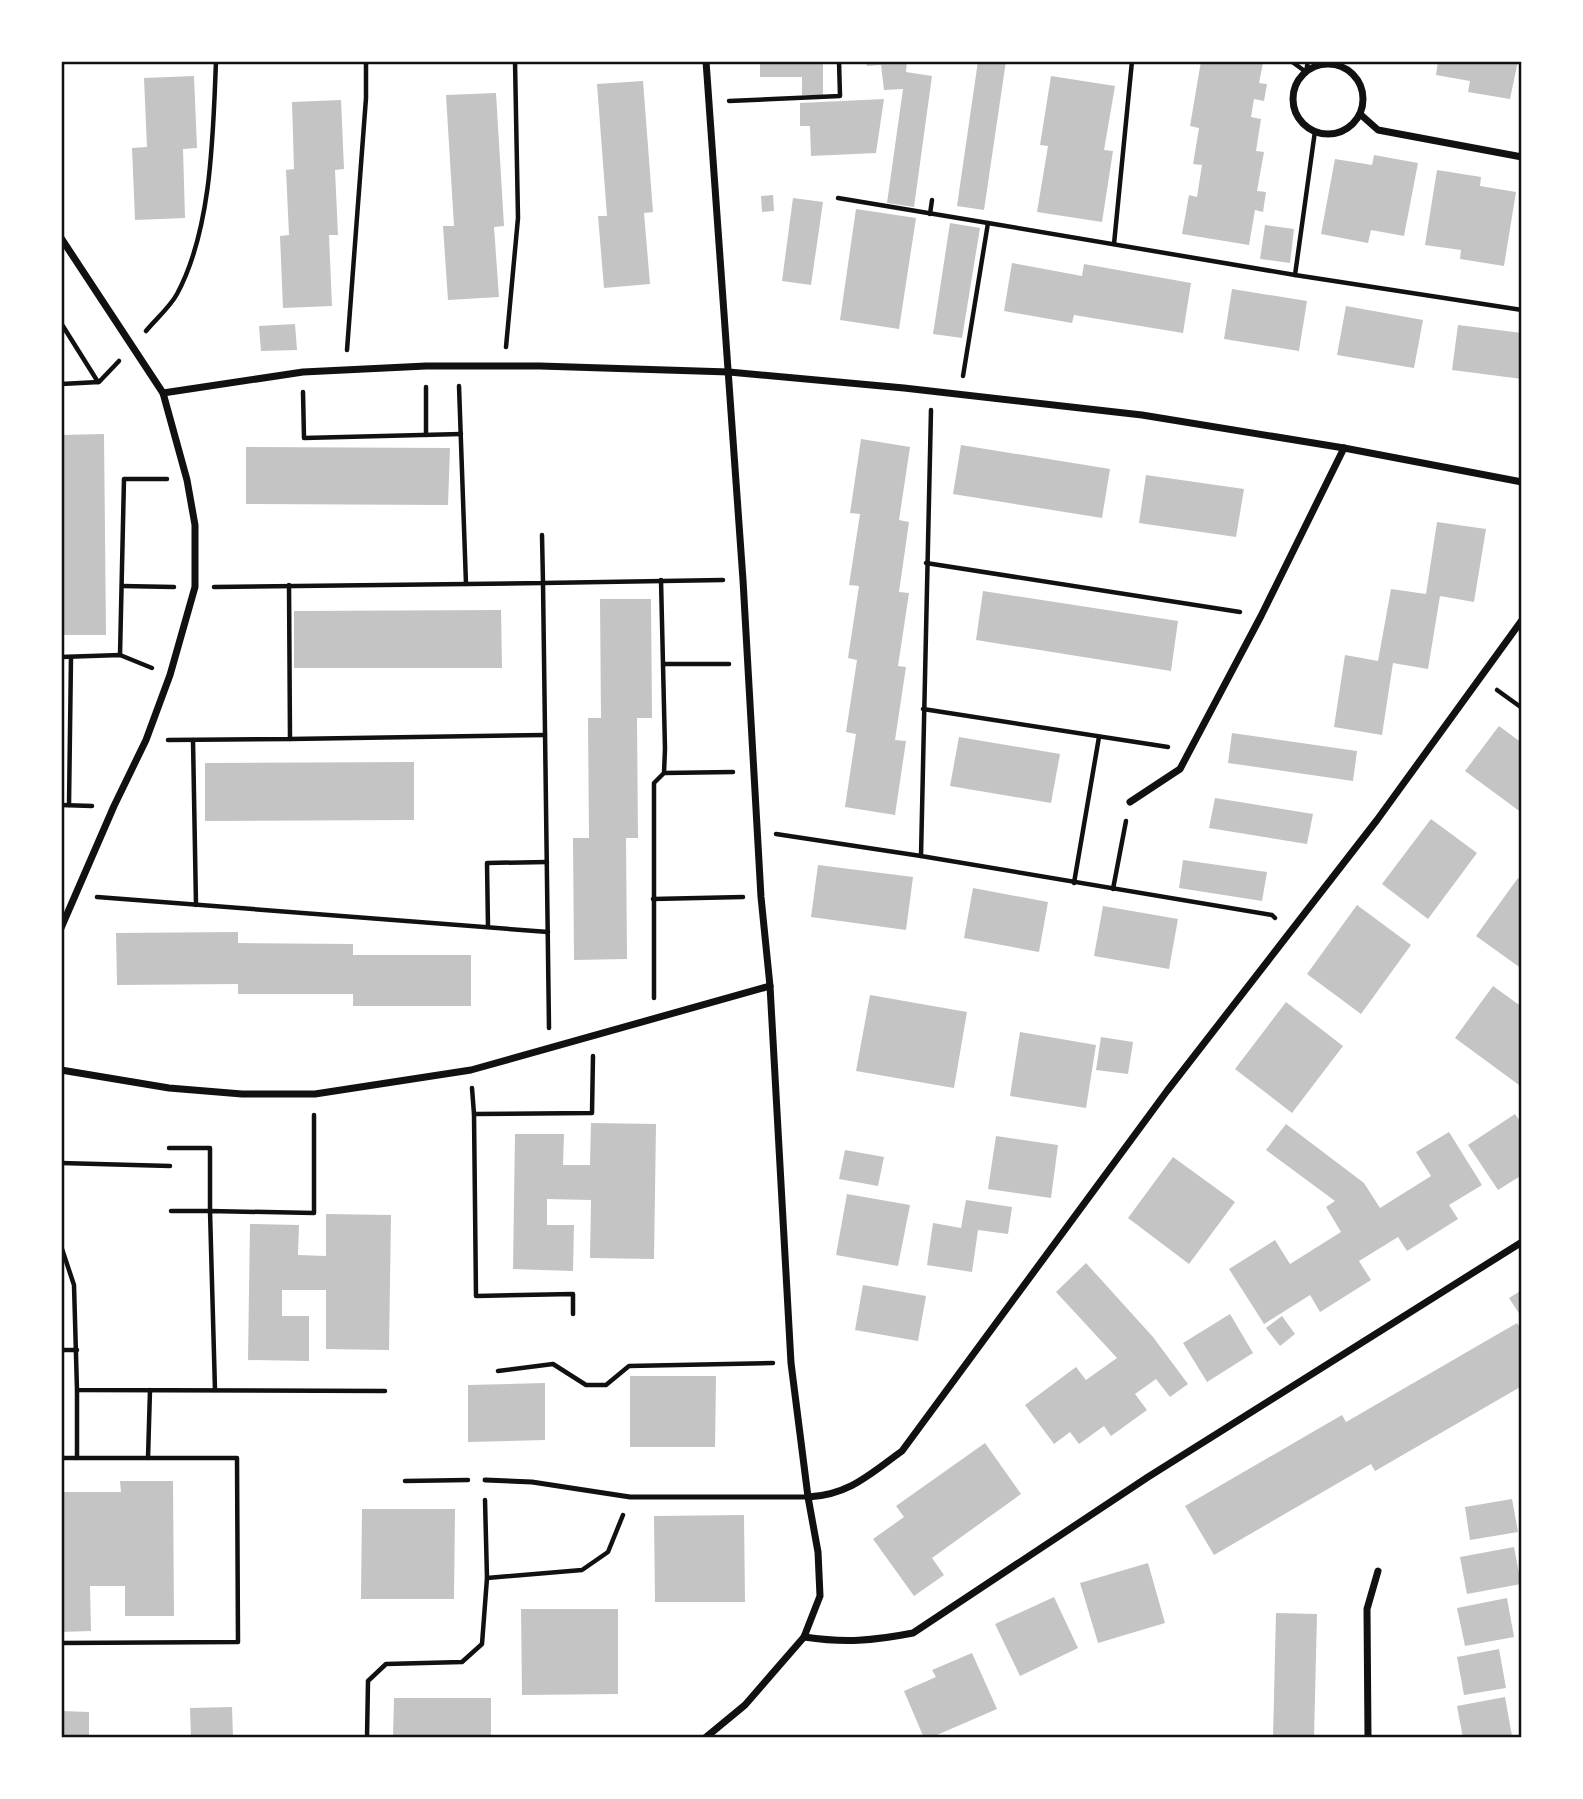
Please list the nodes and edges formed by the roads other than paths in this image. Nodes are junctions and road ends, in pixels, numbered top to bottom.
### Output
1 (706, 61) edge
2 (1360, 114) junction
3 (1522, 157) edge
4 (61, 238) edge
5 (729, 372) junction
6 (163, 393) junction
7 (1344, 448) junction
8 (1522, 482) edge
9 (1522, 620) edge
10 (1130, 802) road end
11 (61, 928) edge
12 (769, 986) junction
13 (61, 1070) edge
14 (1522, 1242) edge
15 (485, 1480) road end
16 (808, 1497) junction
17 (1378, 1572) dead end
18 (803, 1637) junction
19 (705, 1738) edge
20 (1368, 1738) edge

1 - 5 street
2 - 2 street
2 - 3 street
4 - 6 street
5 - 6 street
5 - 7 street
5 - 12 street
6 - 11 street
7 - 8 street
7 - 10 street
9 - 16 street
12 - 13 street
12 - 16 street
14 - 18 street
15 - 16 lane
16 - 18 street
17 - 20 street
18 - 19 street

